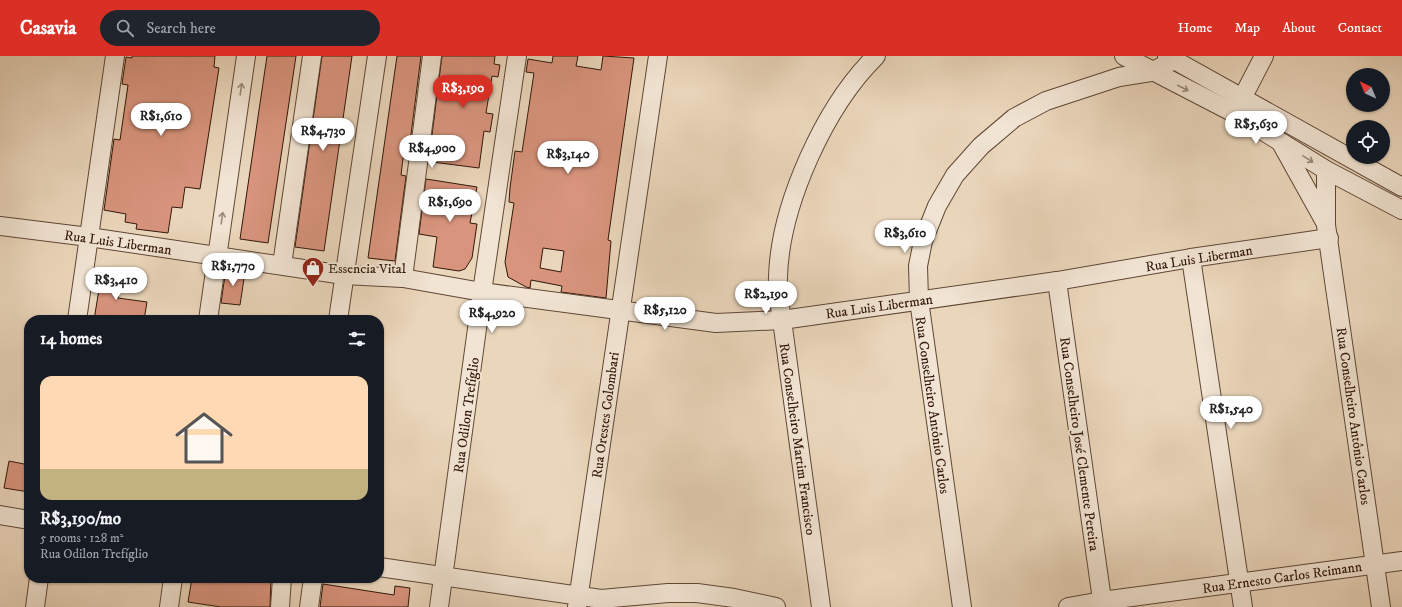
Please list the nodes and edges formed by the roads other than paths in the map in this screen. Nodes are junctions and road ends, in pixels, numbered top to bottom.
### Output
1 (115, 56) edge
2 (246, 56) edge
3 (312, 56) edge
4 (377, 56) edge
5 (432, 56) edge
6 (517, 56) edge
7 (658, 56) edge
8 (876, 56) edge
9 (1124, 56) edge
10 (1264, 56) edge
11 (1171, 58) edge
12 (1151, 72) junction
13 (1242, 97) junction
14 (1234, 113) junction
15 (1280, 142) junction
16 (1326, 170) junction
17 (1402, 187) edge
18 (1402, 210) edge
19 (0, 226) edge
20 (1327, 232) junction
21 (89, 237) junction
22 (217, 256) junction
23 (1191, 258) junction
24 (282, 265) junction
25 (344, 276) junction
26 (403, 278) junction
27 (1057, 281) junction
28 (482, 292) junction
29 (919, 300) junction
30 (620, 310) junction
31 (78, 315) edge
32 (209, 315) edge
33 (339, 315) edge
34 (782, 320) junction
35 (0, 515) edge
36 (24, 519) edge
37 (1402, 561) edge
38 (1374, 564) junction
39 (384, 569) edge
40 (444, 577) junction
41 (39, 583) edge
42 (172, 583) edge
43 (182, 583) edge
44 (282, 583) edge
45 (311, 583) edge
46 (1239, 584) junction
47 (696, 600) edge
48 (642, 601) edge
49 (577, 602) edge
50 (733, 602) edge
51 (1102, 604) edge
52 (766, 606) edge
53 (35, 607) edge
54 (169, 607) edge
55 (180, 607) edge
56 (280, 607) edge
57 (309, 607) edge
58 (439, 607) edge
59 (821, 607) edge
60 (962, 607) edge
61 (1068, 607) edge
62 (1243, 607) edge
63 (1381, 607) edge

1 - 21 street
22 -> 2 street
3 - 24 street
4 - 25 street
5 - 26 street
6 - 28 street, Rua Odilon Trefíglio
7 - 30 street, Rua Orestes Colombari
8 - 34 street, Rua Conselheiro Martim Francisco
9 - 12 street
10 - 13 street
11 - 12 street, Rua Conselheiro Antônio Carlos
11 - 13 street
12 -> 14 street
12 - 29 street, Rua Conselheiro Antônio Carlos
13 - 14 street
13 - 17 street
14 - 15 street
15 -> 16 street
15 - 20 street, Rua Conselheiro Antônio Carlos
16 - 18 street
16 - 20 street, Rua Conselheiro Antônio Carlos
19 - 21 street, Rua Luis Liberman
20 - 23 street, Rua Luis Liberman
20 - 38 street, Rua Conselheiro Antônio Carlos
21 - 22 street, Rua Luis Liberman
21 - 31 street
22 - 24 street, Rua Luis Liberman
22 - 32 street
23 - 27 street, Rua Luis Liberman
23 - 46 street
24 - 25 street, Rua Luis Liberman
25 - 26 street, Rua Luis Liberman
25 - 33 street
26 - 28 street, Rua Luis Liberman
27 - 29 street, Rua Luis Liberman
27 - 51 street, Rua Conselheiro José Clemente Pereira
28 - 30 street, Rua Luis Liberman
28 - 40 street, Rua Odilon Trefíglio
29 - 34 street, Rua Luis Liberman
29 - 60 street, Rua Conselheiro Antônio Carlos
30 - 34 street, Rua Luis Liberman
30 - 49 street, Rua Orestes Colombari
34 - 59 street, Rua Conselheiro Martim Francisco
35 - 36 street
37 - 38 street, Rua Ernesto Carlos Reimann
38 - 46 street, Rua Ernesto Carlos Reimann
38 - 63 street, Rua Conselheiro Antônio Carlos
39 - 40 street
40 - 49 street
40 - 58 street, Rua Odilon Trefíglio
41 - 53 street
42 - 54 street
43 - 55 street
44 - 56 street
45 - 57 street
46 - 51 street, Rua Ernesto Carlos Reimann
46 - 62 street
47 - 48 street
47 - 50 street
48 - 49 street
50 - 52 street
51 - 61 street, Rua Ernesto Carlos Reimann

